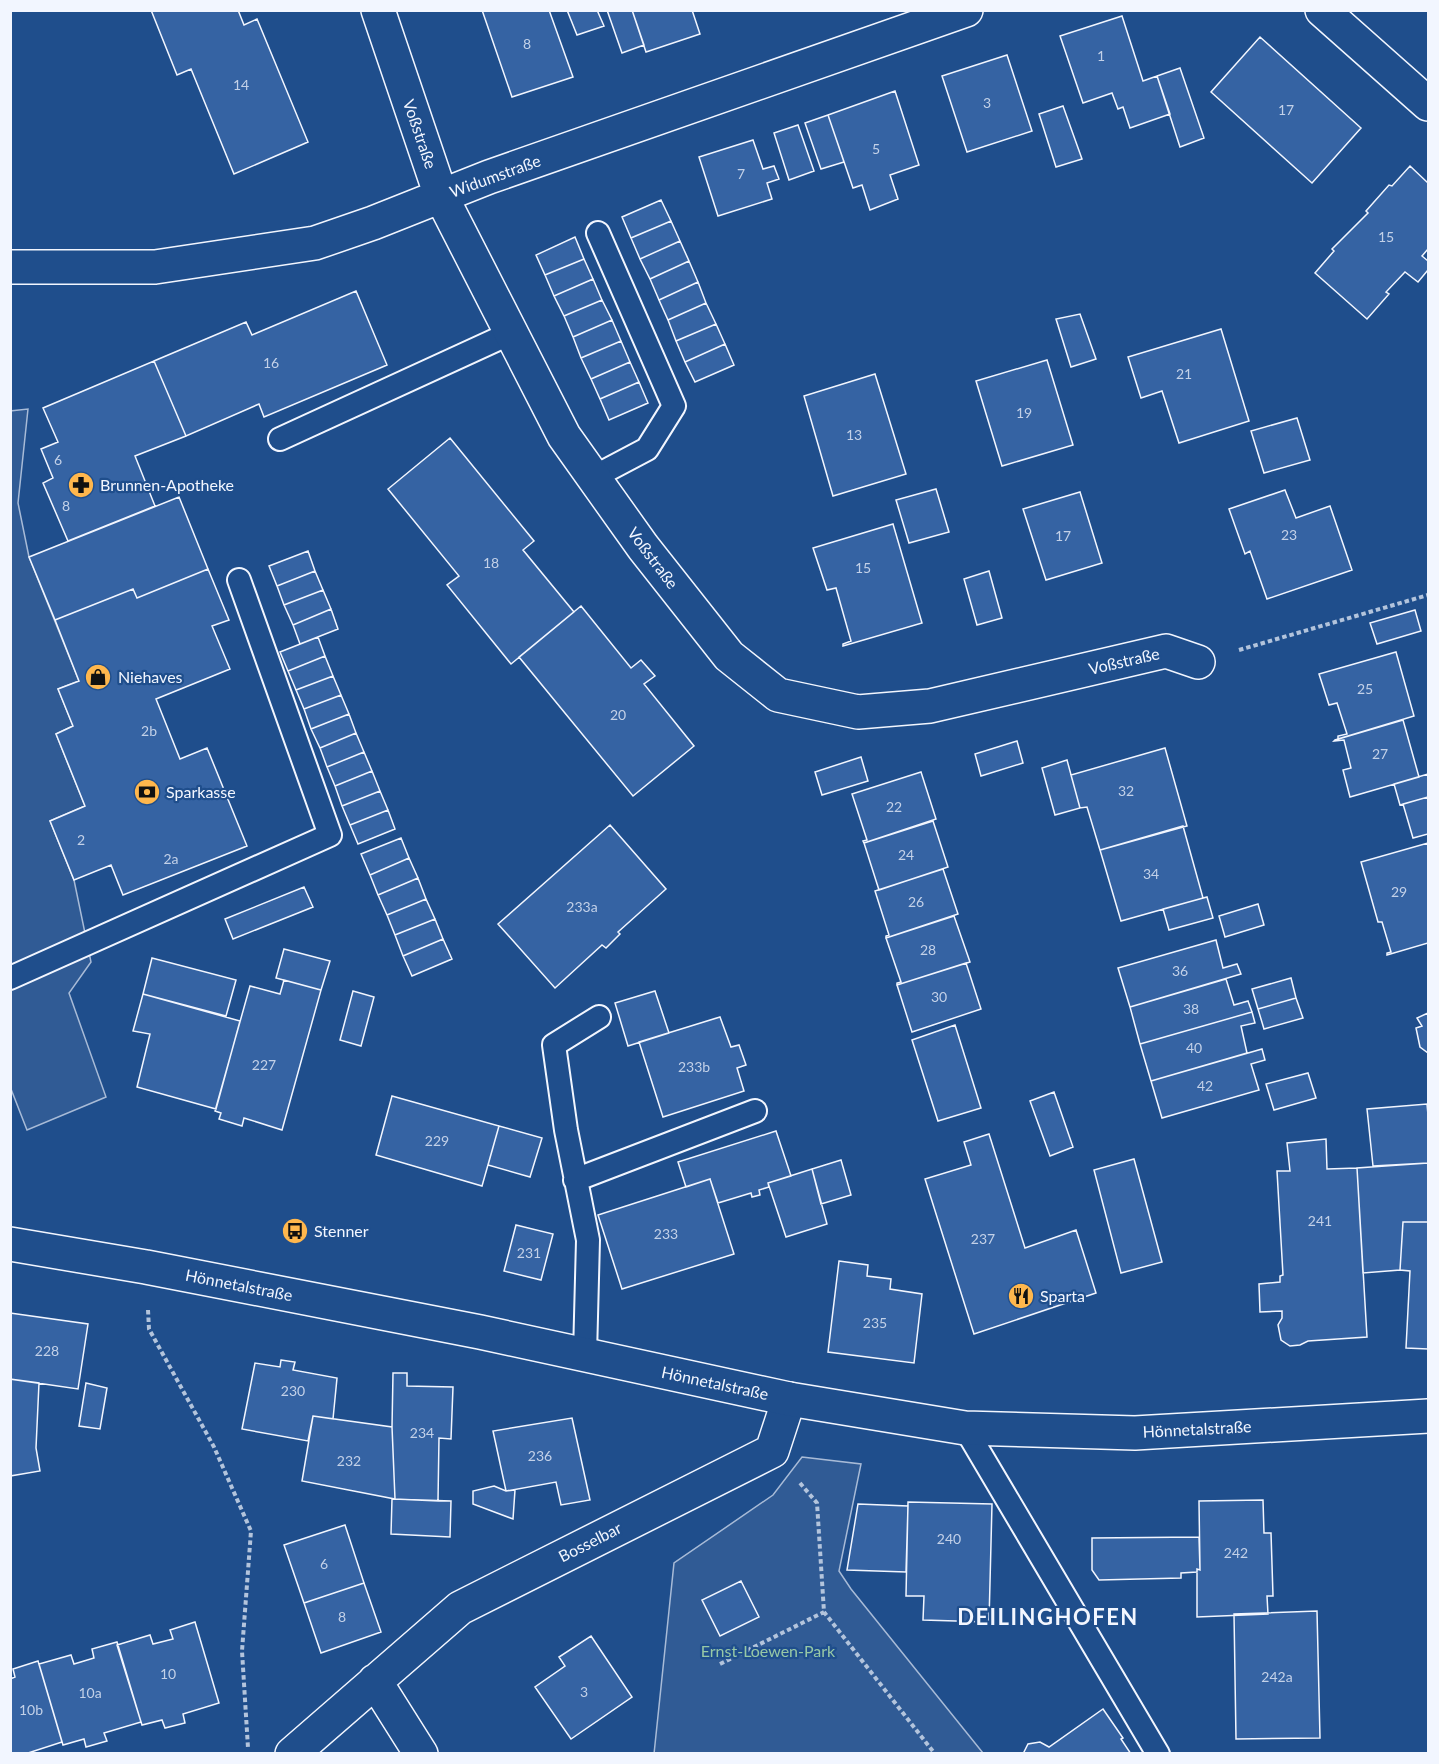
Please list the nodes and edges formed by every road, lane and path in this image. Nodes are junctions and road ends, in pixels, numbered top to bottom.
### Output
1 (378, 10) edge
2 (966, 10) edge
3 (1322, 10) edge
4 (1428, 104) edge
5 (441, 196) junction
6 (598, 232) dead end
7 (10, 267) edge
8 (511, 333) junction
9 (280, 439) dead end
10 (594, 477) junction
11 (239, 580) dead end
12 (1428, 595) edge
13 (1198, 662) joint
14 (10, 978) edge
15 (599, 1017) dead end
16 (755, 1111) dead end
17 (575, 1180) junction
18 (10, 1244) edge
19 (146, 1267) junction
20 (585, 1355) junction
21 (789, 1399) junction
22 (1428, 1416) edge
23 (965, 1428) junction
24 (772, 1450) junction
25 (824, 1612) junction
26 (720, 1664) dead end
27 (375, 1682) junction
28 (249, 1754) edge
29 (292, 1754) edge
30 (421, 1754) edge
31 (935, 1754) edge
32 (1158, 1754) edge

1 - 5 street, Voßstraße
2 - 5 street, Widumstraße
3 - 4 street
5 - 7 street, Widumstraße
5 - 8 street, Voßstraße
6 - 10 lane
8 - 9 lane
8 - 10 street, Voßstraße
10 - 13 street, Voßstraße
11 - 14 lane
12 - 13 path
15 - 17 lane
16 - 17 lane
17 - 20 lane
18 - 19 street, Hönnetalstraße
19 - 20 street, Hönnetalstraße
19 - 28 path
20 - 21 street, Hönnetalstraße
21 - 23 street, Hönnetalstraße
21 - 24 street
22 - 23 street, Hönnetalstraße
23 - 32 lane
24 - 25 path
24 - 27 street, Bosselbar
25 - 26 path
25 - 31 path
27 - 29 street, Bosselbar
27 - 30 street

